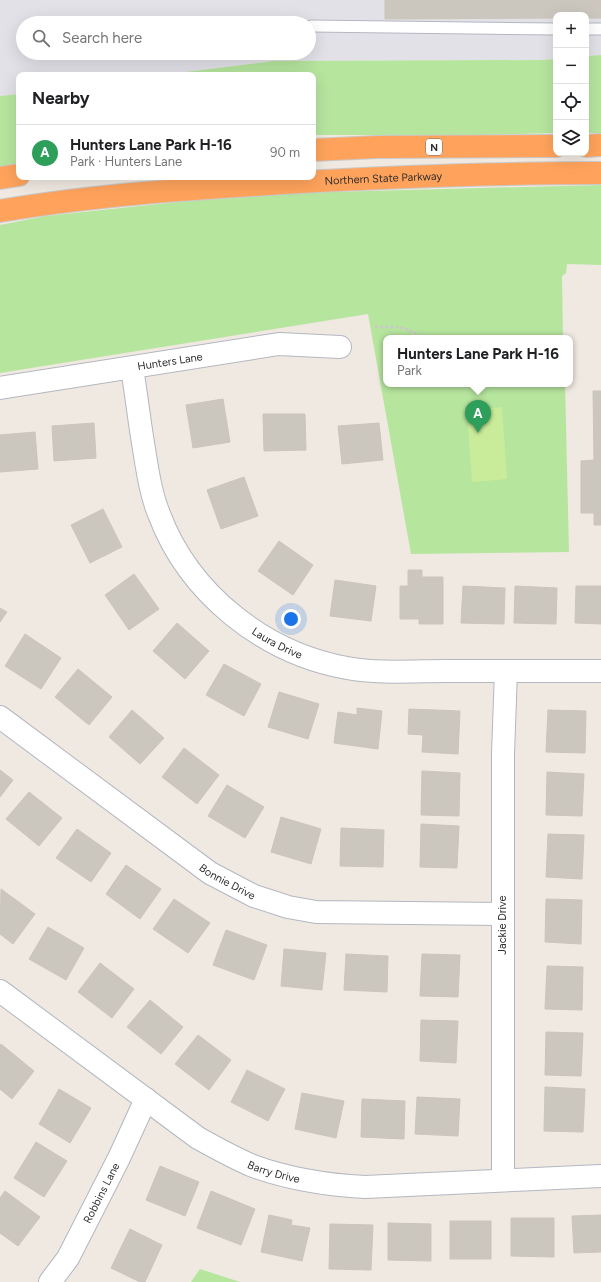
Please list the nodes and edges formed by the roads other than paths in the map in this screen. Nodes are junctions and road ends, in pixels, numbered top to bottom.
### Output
1 (316, 26) edge
2 (553, 29) edge
3 (589, 29) edge
4 (601, 29) edge
5 (601, 145) edge
6 (553, 146) edge
7 (589, 146) edge
8 (316, 150) edge
9 (601, 173) edge
10 (16, 175) edge
11 (0, 178) edge
12 (0, 212) edge
13 (340, 347) dead end
14 (132, 368) junction
15 (0, 388) edge
16 (506, 671) junction
17 (601, 671) edge
18 (0, 717) edge
19 (502, 914) junction
20 (0, 991) edge
21 (146, 1099) junction
22 (601, 1176) edge
23 (502, 1180) junction
24 (50, 1282) edge

1 - 2 lane
3 - 4 lane
5 - 7 highway
6 - 8 highway, N
9 - 12 highway, Northern State Parkway
10 - 11 highway
13 - 14 street, Hunters Lane
14 - 15 street, Hunters Lane
14 - 16 street, Laura Drive
16 - 17 street, Laura Drive
16 - 19 street, Jackie Drive
18 - 19 street, Bonnie Drive
19 - 23 street, Jackie Drive
20 - 21 street, Barry Drive
21 - 23 street, Barry Drive
21 - 24 street, Robbins Lane
22 - 23 street, Barry Drive

